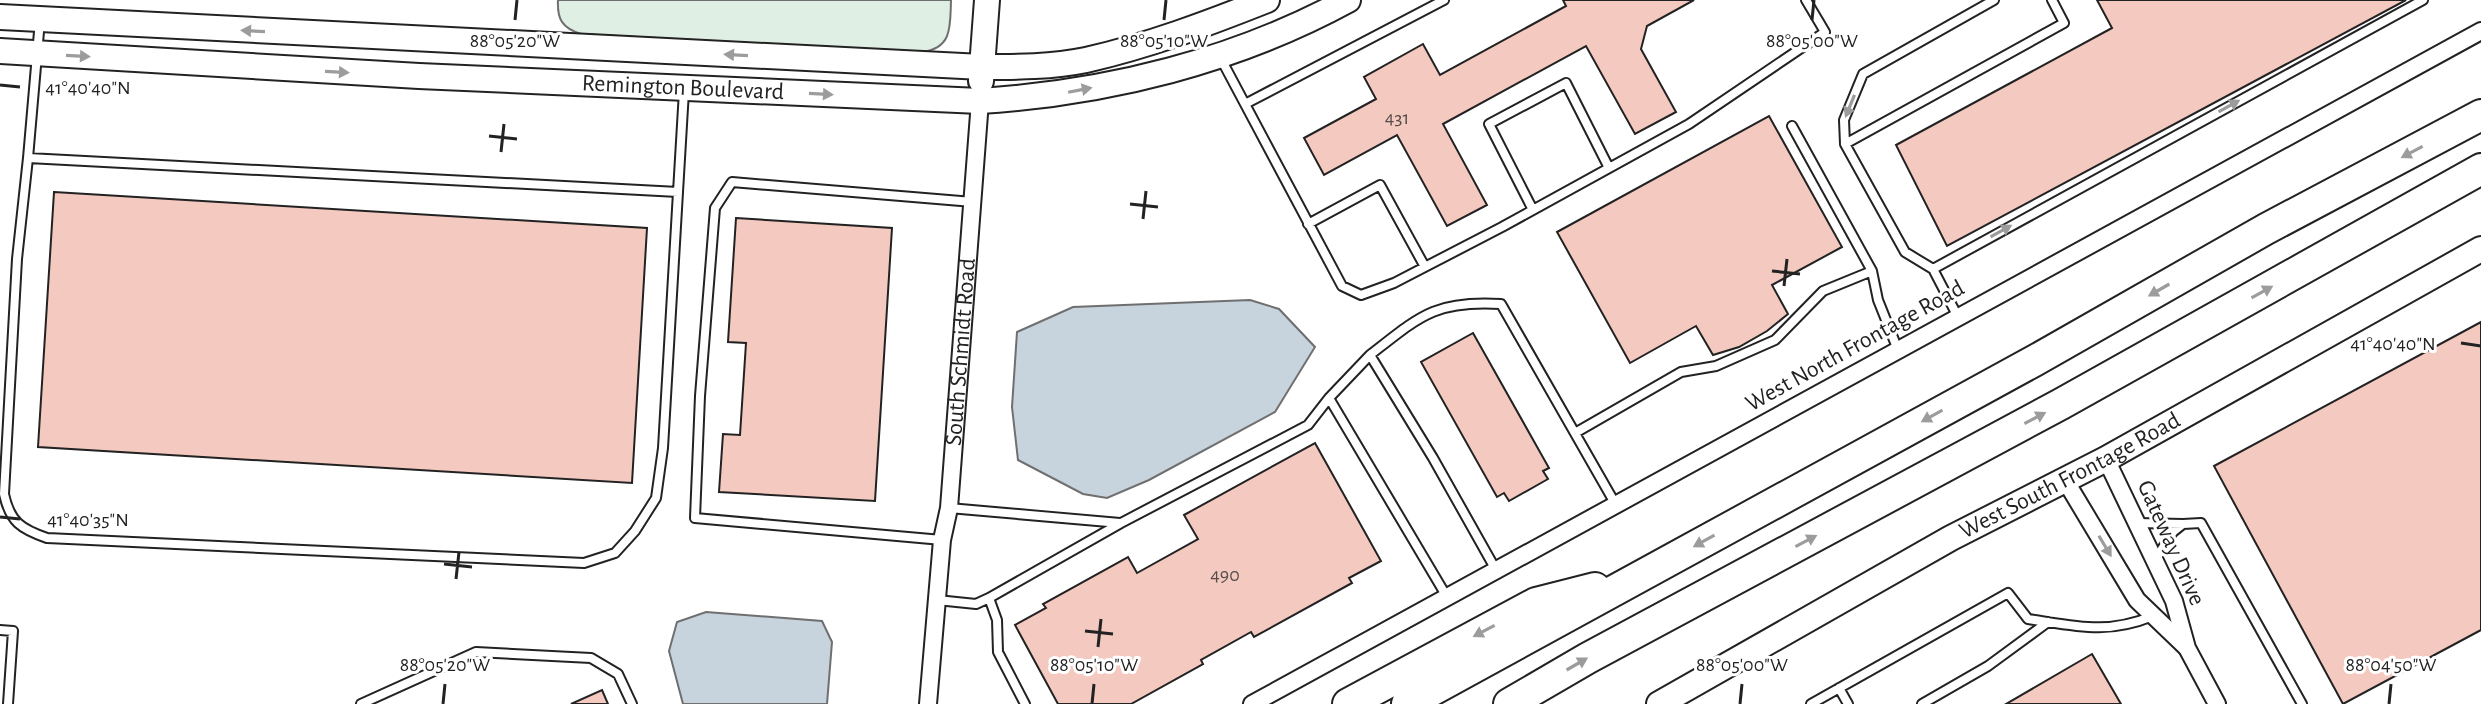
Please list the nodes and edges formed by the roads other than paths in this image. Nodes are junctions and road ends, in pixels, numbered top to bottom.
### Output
1 (987, 0) edge
2 (1267, 0) edge
3 (1348, 0) edge
4 (1444, 0) edge
5 (1806, 0) edge
6 (1994, 0) edge
7 (2052, 0) edge
8 (2423, 0) edge
9 (0, 17) edge
10 (40, 19) junction
11 (2481, 31) edge
12 (0, 51) edge
13 (36, 54) junction
14 (1219, 55) junction
15 (982, 67) junction
16 (684, 88) junction
17 (980, 101) junction
18 (1245, 104) junction
19 (2481, 115) edge
20 (1792, 126) dead end
21 (1845, 144) junction
22 (28, 158) junction
23 (1609, 168) junction
24 (2481, 169) edge
25 (678, 192) junction
26 (973, 202) junction
27 (1533, 210) junction
28 (1308, 224) junction
29 (2481, 249) edge
30 (1425, 267) junction
31 (1933, 269) junction
32 (1872, 271) junction
33 (1958, 317) junction
34 (1898, 350) junction
35 (1370, 355) junction
36 (1329, 398) junction
37 (1575, 433) junction
38 (2106, 459) junction
39 (2065, 480) junction
40 (1616, 505) junction
41 (949, 508) junction
42 (1121, 523) junction
43 (2137, 523) junction
44 (2183, 524) junction
45 (942, 540) junction
46 (2155, 561) junction
47 (1496, 570) junction
48 (1636, 578) junction
49 (1447, 597) junction
50 (989, 598) junction
51 (937, 600) junction
52 (2153, 616) junction
53 (2048, 622) junction
54 (0, 630) edge
55 (2187, 648) junction
56 (1839, 688) junction
57 (8, 704) edge
58 (361, 704) edge
59 (632, 704) edge
60 (928, 704) edge
61 (1025, 704) edge
62 (1252, 704) edge
63 (1348, 704) edge
64 (1407, 704) edge
65 (1509, 704) edge
66 (1659, 704) edge
67 (1811, 704) edge
68 (1848, 704) edge
69 (1922, 704) edge
70 (2217, 704) edge
71 (2302, 704) edge

1 - 15 street, South Schmidt Road
2 - 15 street, Remington Boulevard
3 - 14 street, Remington Boulevard
4 - 18 lane
5 - 23 lane
6 -> 21 lane
7 - 21 lane
31 -> 8 lane
9 - 10 street, Remington Boulevard
10 - 13 lane
15 -> 10 street, Remington Boulevard
11 - 33 street, West North Frontage Road
12 - 13 street, Remington Boulevard
13 -> 16 street, Remington Boulevard
13 - 22 lane
17 -> 14 street, Remington Boulevard
14 - 18 lane
15 - 17 street, South Schmidt Road
16 -> 17 street, Remington Boulevard
16 - 25 lane
17 - 26 street, South Schmidt Road
18 - 28 lane
19 -> 48 highway
20 - 32 lane
21 - 31 lane
22 - 25 lane
22 - 25 lane
23 - 27 lane
23 - 27 lane
65 -> 24 highway
26 - 41 street, South Schmidt Road
26 - 45 lane
27 - 30 lane
28 - 30 lane
28 - 30 lane
29 - 38 street, West South Frontage Road
31 - 33 lane
32 - 34 lane
32 - 37 lane
33 - 34 street, West North Frontage Road
34 - 40 street, West North Frontage Road
35 - 36 lane
35 - 37 lane
35 - 47 lane
36 - 42 lane
36 - 49 lane
37 - 40 lane
38 - 39 street, West South Frontage Road
38 - 43 street, Gateway Drive
39 -> 52 street, Gateway Drive
39 - 66 street, West South Frontage Road
40 - 47 street, West North Frontage Road
41 - 42 lane
41 - 45 street, South Schmidt Road
42 - 50 lane
43 - 44 lane
43 - 46 street, Gateway Drive
44 - 46 lane
44 - 71 lane
45 - 51 street, South Schmidt Road
46 - 55 street, Gateway Drive
47 - 49 street, West North Frontage Road
48 -> 63 highway
48 - 64 highway
49 - 62 street, West North Frontage Road
50 - 51 lane
50 - 61 lane
51 - 60 street, South Schmidt Road
52 - 53 lane
52 - 55 street, Gateway Drive
53 - 56 lane
53 - 69 lane
54 - 57 lane
55 - 70 street, Gateway Drive
56 - 67 lane
56 - 68 lane
58 - 59 lane

